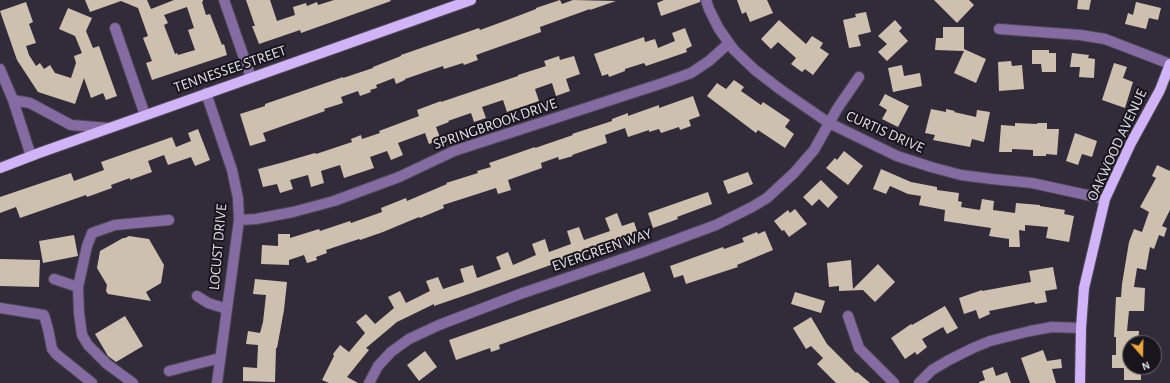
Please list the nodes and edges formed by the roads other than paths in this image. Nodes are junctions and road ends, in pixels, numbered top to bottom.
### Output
1 (224, 0) edge
2 (471, 0) edge
3 (706, 0) edge
4 (114, 28) dead end
5 (999, 29) dead end
6 (728, 43) junction
7 (1170, 64) edge
8 (0, 69) edge
9 (859, 77) dead end
10 (251, 78) junction
11 (206, 93) junction
12 (13, 100) junction
13 (145, 115) junction
14 (829, 123) junction
15 (109, 128) junction
16 (31, 156) junction
17 (0, 168) edge
18 (1105, 199) junction
19 (169, 220) dead end
20 (239, 220) junction
21 (54, 279) dead end
22 (78, 286) junction
23 (197, 296) dead end
24 (0, 308) edge
25 (227, 309) junction
26 (848, 316) dead end
27 (1081, 328) junction
28 (220, 358) junction
29 (169, 371) dead end
30 (92, 383) edge
31 (134, 383) edge
32 (217, 383) edge
33 (369, 383) edge
34 (894, 383) edge
35 (919, 383) edge
36 (1080, 383) edge

1 - 10 street
2 - 10 main road, TENNESSEE STREET
3 - 6 street, CURTIS DRIVE
4 - 13 street
5 - 7 street
6 - 14 street, CURTIS DRIVE
6 - 20 street, SPRINGBROOK DRIVE
7 - 18 main road, OAKWOOD AVENUE
8 - 12 street
9 - 14 street, EVERGREEN WAY
10 - 11 main road, TENNESSEE STREET
11 - 13 main road, TENNESSEE STREET
11 - 20 street, LOCUST DRIVE
12 - 15 street
12 - 16 street
13 - 15 main road, TENNESSEE STREET
14 - 18 street, CURTIS DRIVE
14 - 33 street, EVERGREEN WAY
15 - 16 main road, TENNESSEE STREET
16 - 17 main road, TENNESSEE STREET
18 - 27 main road, OAKWOOD AVENUE
19 - 22 street
20 - 25 street, LOCUST DRIVE
21 - 22 street
22 - 31 street
23 - 25 street
24 - 30 street
25 - 28 street, LOCUST DRIVE
26 - 34 street
27 - 35 street
27 - 36 main road, OAKWOOD AVENUE
28 - 29 street
28 - 32 street, LOCUST DRIVE

